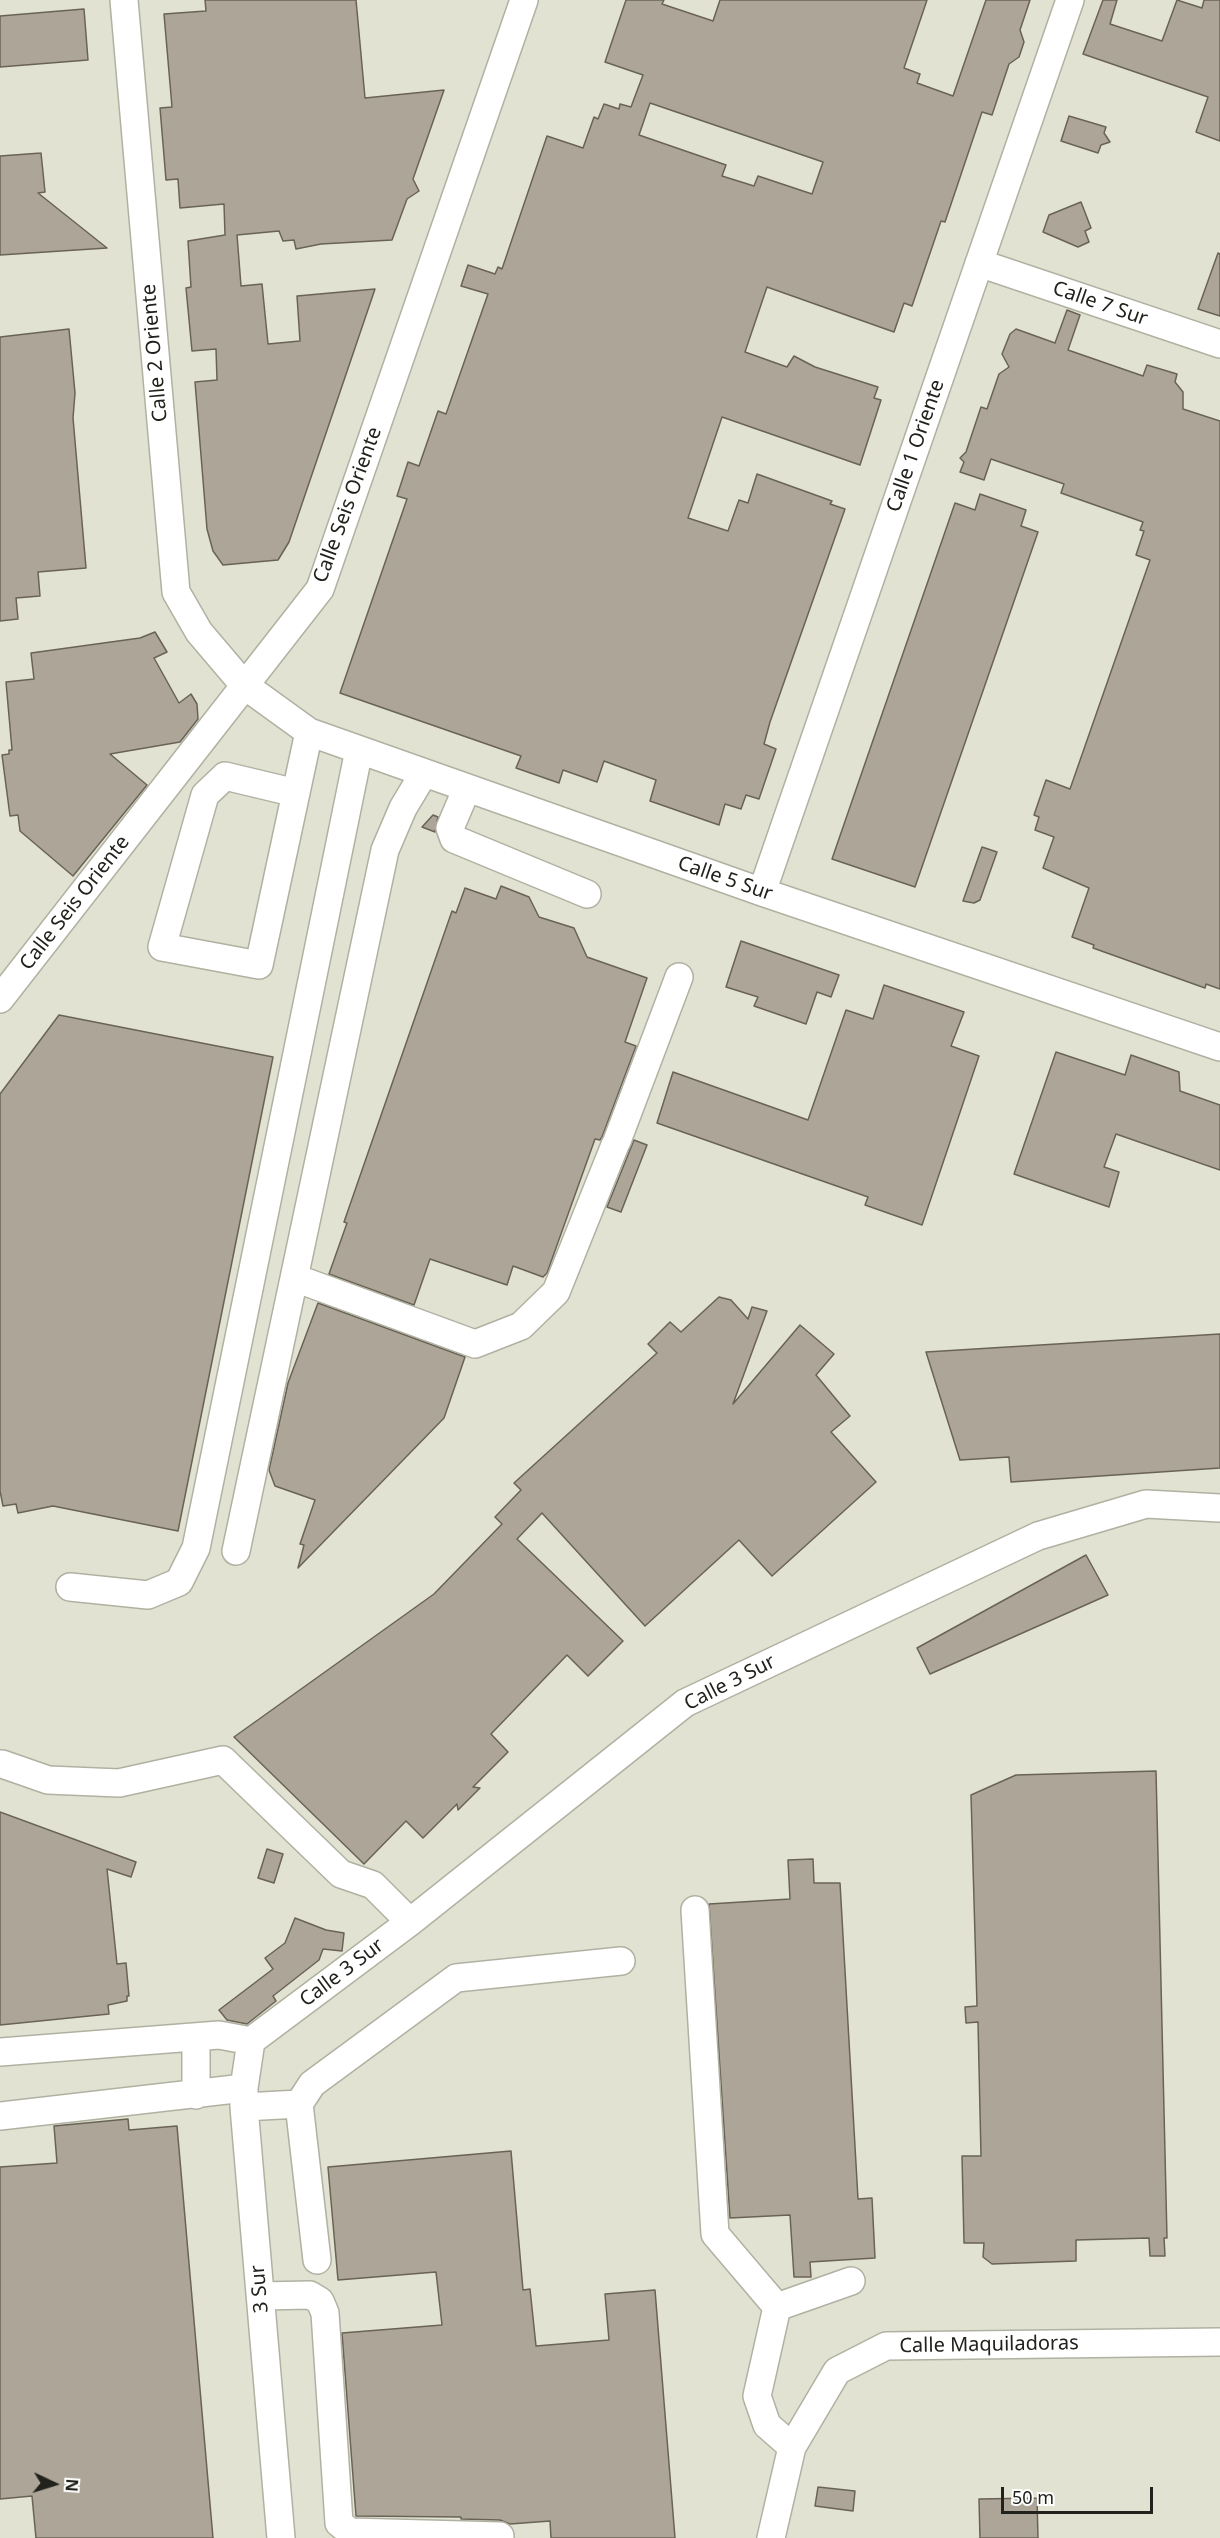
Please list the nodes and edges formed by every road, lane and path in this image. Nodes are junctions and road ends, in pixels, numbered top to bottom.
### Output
1 (124, 0) edge
2 (524, 0) edge
3 (1070, 0) edge
4 (979, 263) junction
5 (1220, 344) edge
6 (244, 685) junction
7 (309, 732) junction
8 (359, 750) junction
9 (424, 773) junction
10 (466, 788) junction
11 (296, 793) junction
12 (762, 892) junction
13 (587, 894) dead end
14 (679, 977) dead end
15 (0, 999) edge
16 (1220, 1047) edge
17 (295, 1278) junction
18 (1220, 1508) edge
19 (237, 1551) dead end
20 (70, 1587) dead end
21 (2, 1764) dead end
22 (695, 1910) dead end
23 (410, 1922) junction
24 (621, 1961) dead end
25 (196, 2037) junction
26 (251, 2041) junction
27 (0, 2052) edge
28 (196, 2095) junction
29 (244, 2097) junction
30 (299, 2104) junction
31 (0, 2116) edge
32 (317, 2260) dead end
33 (851, 2281) dead end
34 (261, 2296) junction
35 (777, 2307) junction
36 (1220, 2342) edge
37 (792, 2447) junction
38 (500, 2536) dead end
39 (281, 2538) edge
40 (771, 2538) edge

1 - 6 street, Calle 2 Oriente
2 - 6 street, Calle Seis Oriente
3 - 4 street, Calle 1 Oriente
4 - 5 street, Calle 7 Sur
4 - 12 street, Calle 1 Oriente
6 - 7 street, Calle 5 Sur
6 - 15 street, Calle Seis Oriente
7 - 8 street, Calle 5 Sur
7 - 11 street
8 - 9 street, Calle 5 Sur
8 - 20 street
9 - 10 street, Calle 5 Sur
9 - 17 street
10 - 12 street, Calle 5 Sur
10 - 13 street
11 - 11 street
12 - 16 street, Calle 5 Sur
14 - 17 street
17 - 19 street
18 - 23 street, Calle 3 Sur
21 - 23 street
22 - 35 street
23 - 26 street, Calle 3 Sur
24 - 30 street
25 - 26 street
25 - 27 street
25 - 28 street
26 - 29 street, 3 Sur
28 - 29 street
28 - 31 street
29 - 30 street
29 - 34 street, 3 Sur
30 - 32 street
33 - 35 street
34 - 38 street
34 - 39 street, 3 Sur
35 - 37 street
36 - 37 street, Calle Maquiladoras
37 - 40 street, Calle Maquiladoras

